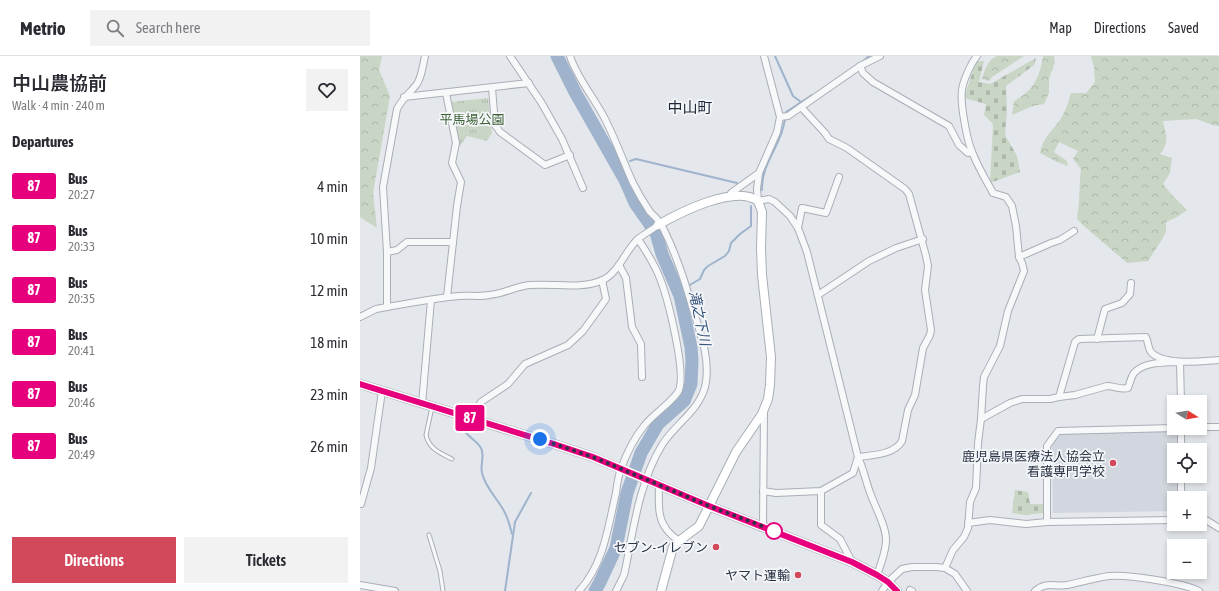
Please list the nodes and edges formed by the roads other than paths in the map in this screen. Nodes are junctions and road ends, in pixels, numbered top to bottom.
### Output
1 (425, 56) edge
2 (510, 56) edge
3 (570, 56) edge
4 (764, 56) edge
5 (880, 56) edge
6 (977, 56) edge
7 (860, 66) junction
8 (529, 83) junction
9 (492, 88) junction
10 (446, 93) junction
11 (404, 97) junction
12 (801, 106) junction
13 (784, 117) junction
14 (972, 152) junction
15 (570, 155) junction
16 (759, 173) junction
17 (839, 177) dead end
18 (583, 188) dead end
19 (730, 196) junction
20 (758, 201) junction
21 (660, 225) junction
22 (798, 228) junction
23 (1074, 231) dead end
24 (640, 238) junction
25 (922, 239) junction
26 (453, 242) junction
27 (387, 252) junction
28 (1019, 257) junction
29 (619, 265) junction
30 (602, 280) junction
31 (1131, 284) dead end
32 (818, 295) junction
33 (448, 297) junction
34 (431, 300) junction
35 (387, 307) junction
36 (360, 317) edge
37 (1097, 339) junction
38 (1219, 360) edge
39 (1180, 362) junction
40 (642, 377) dead end
41 (360, 384) edge
42 (382, 392) junction
43 (1181, 395) edge
44 (1059, 397) junction
45 (422, 404) junction
46 (432, 407) junction
47 (764, 411) junction
48 (470, 418) junction
49 (981, 419) junction
50 (1207, 427) edge
51 (1219, 427) edge
52 (1167, 428) edge
53 (452, 458) dead end
54 (858, 458) junction
55 (622, 470) junction
56 (644, 479) junction
57 (659, 485) junction
58 (763, 491) junction
59 (821, 492) junction
60 (361, 504) dead end
61 (709, 506) junction
62 (1167, 520) edge
63 (1207, 521) edge
64 (1047, 522) junction
65 (968, 523) junction
66 (763, 526) junction
67 (1219, 528) edge
68 (429, 535) dead end
69 (679, 541) junction
70 (852, 562) junction
71 (945, 568) junction
72 (877, 575) junction
73 (888, 582) junction
74 (360, 585) edge
75 (395, 591) edge
76 (443, 591) edge
77 (580, 591) edge
78 (616, 591) edge
79 (661, 591) edge
80 (882, 591) edge
81 (897, 591) edge
82 (967, 591) edge
83 (1035, 591) edge
84 (1199, 591) edge

1 - 11 street
2 - 8 street
3 - 21 street
4 - 13 street
5 - 7 street
6 - 14 street
7 - 12 street
7 - 14 street
8 - 9 street
8 - 15 street
9 - 10 street
9 - 15 street
10 - 11 street
10 - 26 street
11 - 27 street
12 - 13 street
12 - 25 street
13 - 16 street
14 - 28 street
15 - 18 street
16 - 19 street
16 - 20 street
17 - 22 street
19 - 20 main road
19 - 21 main road
20 - 22 street
20 - 47 main road
21 - 24 street
21 - 56 street
22 - 32 street
23 - 28 street
24 - 29 street
24 - 55 street
25 - 32 street
25 - 54 street
26 - 27 street
26 - 33 street
27 - 35 street
28 - 49 street
29 - 30 street
29 - 40 street
30 - 33 street
30 - 48 street
31 - 37 street
32 - 54 street
33 - 34 street
34 - 35 street
34 - 45 street
35 - 36 street
37 - 39 street
37 - 44 street
38 - 39 street
39 - 43 street
39 - 44 street
41 - 42 main road
42 - 45 main road
42 - 60 street
44 - 49 street
45 - 46 main road
46 - 48 main road
46 - 53 lane
47 - 58 street
47 - 61 main road
48 - 55 main road
49 - 65 street
50 - 51 street
52 - 64 street
54 - 59 street
54 - 72 street
55 - 56 main road
55 - 77 street
56 - 57 main road
56 - 78 street
57 - 61 main road
57 - 69 street
58 - 59 street
58 - 66 street
59 - 70 street
61 - 66 main road
61 - 69 main road
62 - 64 street
63 - 67 street
64 - 65 street
65 - 71 street
66 - 70 main road
68 - 76 lane
69 - 79 main road
70 - 72 main road
71 - 73 street
71 - 82 street
72 - 73 main road
73 - 80 street
73 - 81 main road
74 - 75 street
83 - 84 street

